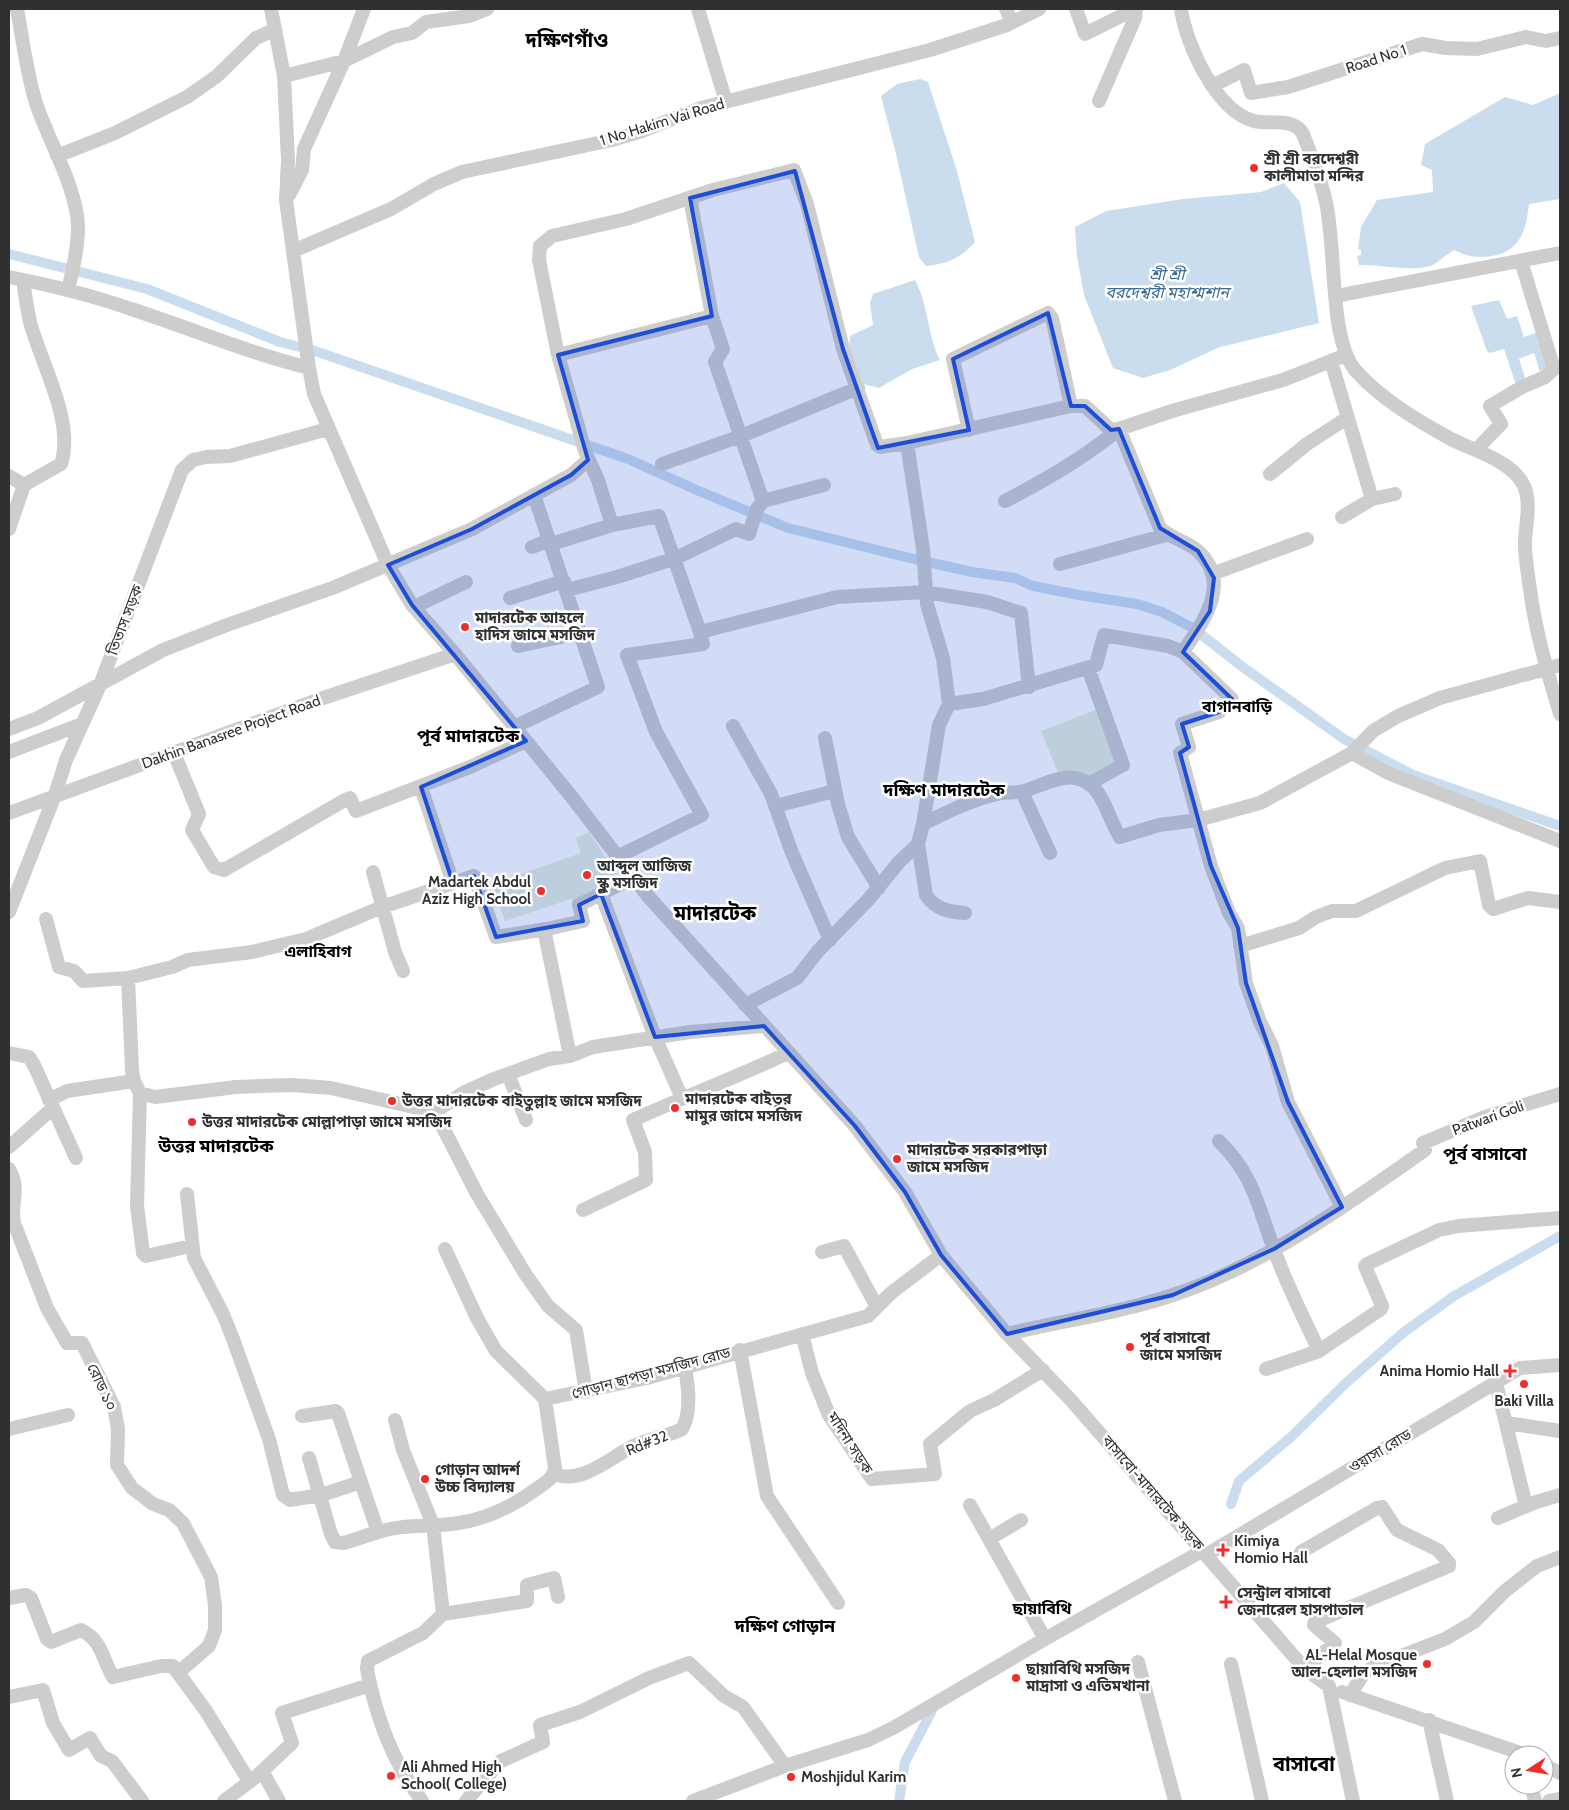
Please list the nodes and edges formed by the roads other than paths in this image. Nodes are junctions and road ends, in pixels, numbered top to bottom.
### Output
1 (17, 9) edge
2 (271, 9) edge
3 (364, 9) edge
4 (488, 9) edge
5 (698, 9) edge
6 (1006, 9) edge
7 (1039, 9) edge
8 (1076, 9) edge
9 (1136, 9) edge
10 (1181, 9) edge
11 (1012, 22) junction
12 (274, 30) junction
13 (1560, 38) edge
14 (344, 61) junction
15 (284, 76) junction
16 (1212, 86) junction
17 (1099, 101) dead end
18 (726, 102) junction
19 (57, 156) junction
20 (690, 198) junction
21 (286, 200) junction
22 (293, 251) junction
23 (1560, 254) edge
24 (1521, 261) junction
25 (9, 277) edge
26 (23, 280) junction
27 (68, 290) junction
28 (1336, 296) junction
29 (712, 316) junction
30 (558, 355) junction
31 (1346, 355) junction
32 (1331, 362) junction
33 (308, 363) junction
34 (858, 388) junction
35 (1071, 406) junction
36 (1347, 418) junction
37 (328, 429) junction
38 (1119, 429) junction
39 (968, 430) junction
40 (741, 436) junction
41 (907, 444) junction
42 (1476, 450) junction
43 (587, 456) junction
44 (662, 464) dead end
45 (1270, 474) dead end
46 (9, 476) edge
47 (24, 485) junction
48 (824, 485) dead end
49 (1395, 494) dead end
50 (534, 495) junction
51 (1372, 499) junction
52 (1005, 501) dead end
53 (758, 510) junction
54 (1342, 517) dead end
55 (612, 526) junction
56 (9, 530) edge
57 (1166, 535) junction
58 (1307, 539) dead end
59 (551, 542) junction
60 (532, 547) dead end
61 (676, 558) junction
62 (1060, 564) dead end
63 (388, 565) junction
64 (1212, 574) junction
65 (466, 582) dead end
66 (566, 585) junction
67 (925, 592) junction
68 (510, 598) dead end
69 (414, 607) junction
70 (700, 632) junction
71 (580, 633) junction
72 (518, 646) dead end
73 (1183, 652) junction
74 (455, 654) junction
75 (1088, 668) junction
76 (1554, 668) edge
77 (100, 685) junction
78 (1029, 686) junction
79 (948, 704) junction
80 (1560, 714) edge
81 (82, 724) junction
82 (733, 726) dead end
83 (514, 727) junction
84 (9, 729) edge
85 (825, 738) dead end
86 (526, 741) junction
87 (1357, 747) junction
88 (9, 752) edge
89 (174, 753) junction
90 (1089, 784) junction
91 (421, 787) junction
92 (835, 791) junction
93 (1022, 792) junction
94 (55, 795) junction
95 (775, 806) junction
96 (9, 813) edge
97 (1198, 820) junction
98 (924, 824) junction
99 (1560, 841) edge
100 (918, 844) junction
101 (1050, 853) dead end
102 (618, 857) junction
103 (373, 872) dead end
104 (634, 877) junction
105 (453, 883) junction
106 (878, 888) junction
107 (601, 894) junction
108 (1560, 902) edge
109 (382, 907) junction
110 (9, 912) edge
111 (965, 913) dead end
112 (46, 919) dead end
113 (544, 929) junction
114 (830, 940) junction
115 (1240, 946) junction
116 (403, 971) dead end
117 (128, 978) junction
118 (745, 1005) junction
119 (764, 1026) junction
120 (654, 1037) junction
121 (9, 1053) edge
122 (788, 1053) junction
123 (570, 1056) junction
124 (508, 1074) junction
125 (137, 1087) junction
126 (1560, 1094) edge
127 (682, 1098) junction
128 (51, 1104) junction
129 (435, 1112) junction
130 (526, 1120) dead end
131 (1219, 1141) dead end
132 (9, 1147) edge
133 (76, 1158) dead end
134 (9, 1169) edge
135 (187, 1194) dead end
136 (1342, 1207) junction
137 (582, 1210) dead end
138 (1560, 1218) edge
139 (191, 1246) junction
140 (445, 1249) dead end
141 (1274, 1249) junction
142 (822, 1252) dead end
143 (941, 1255) junction
144 (877, 1307) junction
145 (802, 1334) junction
146 (1007, 1334) junction
147 (740, 1350) junction
148 (1319, 1351) junction
149 (1560, 1365) edge
150 (685, 1367) junction
151 (1043, 1370) junction
152 (1266, 1370) dead end
153 (1496, 1383) junction
154 (586, 1392) junction
155 (545, 1399) junction
156 (68, 1415) dead end
157 (302, 1416) dead end
158 (396, 1420) dead end
159 (1507, 1423) junction
160 (9, 1429) edge
161 (1560, 1431) edge
162 (309, 1458) dead end
163 (554, 1474) junction
164 (361, 1482) junction
165 (321, 1495) junction
166 (1560, 1495) edge
167 (970, 1505) dead end
168 (1526, 1506) junction
169 (1498, 1518) dead end
170 (1021, 1520) dead end
171 (433, 1525) junction
172 (378, 1532) junction
173 (989, 1539) junction
174 (1301, 1552) dead end
175 (1204, 1553) junction
176 (1560, 1557) edge
177 (558, 1597) dead end
178 (9, 1598) edge
179 (838, 1603) dead end
180 (444, 1614) junction
181 (1045, 1638) junction
182 (1138, 1662) dead end
183 (1231, 1664) dead end
184 (173, 1669) junction
185 (1306, 1669) junction
186 (370, 1686) junction
187 (1329, 1686) junction
188 (1350, 1695) junction
189 (9, 1697) edge
190 (1429, 1720) junction
191 (1504, 1748) edge
192 (785, 1766) junction
193 (262, 1771) junction
194 (249, 1781) junction
195 (1560, 1799) edge
196 (142, 1801) edge
197 (224, 1801) edge
198 (279, 1801) edge
199 (422, 1801) edge
200 (466, 1801) edge
201 (693, 1801) edge
202 (1175, 1801) edge
203 (1262, 1801) edge
204 (1352, 1801) edge
205 (1447, 1801) edge
206 (1549, 1801) edge

1 - 19 street
2 - 12 street, বাসাবো-মাদারটেক সড়ক
3 - 14 street
4 - 14 street
5 - 18 street
6 - 11 street
7 - 11 street, 1 No Hakim Vai Road
8 - 9 street
9 - 17 street
10 - 16 street
11 - 18 street, 1 No Hakim Vai Road
12 - 15 street, বাসাবো-মাদারটেক সড়ক
12 - 19 street
13 - 16 street, Road No 1
14 - 15 street
14 - 21 street
15 - 21 street, বাসাবো-মাদারটেক সড়ক
16 - 28 street
18 - 22 street, 1 No Hakim Vai Road
19 - 27 street
20 - 29 street
20 - 30 street
20 - 34 street
21 - 22 street, বাসাবো-মাদারটেক সড়ক
22 - 33 street, বাসাবো-মাদারটেক সড়ক
23 - 24 street
24 - 28 street
24 - 42 street
25 - 26 street
26 - 27 street
26 - 47 street
27 - 33 street
28 - 31 street
29 - 30 street
29 - 40 street
30 - 43 street
31 - 32 street
31 - 42 street
32 - 36 street
32 - 38 street
33 - 37 street, বাসাবো-মাদারটেক সড়ক
34 - 40 street
34 - 41 street
35 - 38 street
35 - 39 street
35 - 39 street
36 - 45 street
36 - 51 street
37 - 63 street, বাসাবো-মাদারটেক সড়ক
37 - 77 street, তিতাস সড়ক
38 - 52 street
38 - 57 street
39 - 41 street
40 - 44 street
40 - 53 street
41 - 67 street
42 - 76 street
43 - 50 street
43 - 55 street
46 - 47 street
47 - 56 street
48 - 53 street
49 - 51 street
50 - 59 street
50 - 63 street
51 - 54 street
53 - 61 street
55 - 59 street
55 - 61 street
57 - 62 street
57 - 64 street
58 - 64 street
59 - 60 street
59 - 66 street
61 - 66 street
61 - 70 street
63 - 69 street, বাসাবো-মাদারটেক সড়ক
63 - 77 street
64 - 73 street
65 - 69 street
66 - 68 street
66 - 71 street
67 - 70 street
67 - 78 street
67 - 79 street
69 - 74 street, বাসাবো-মাদারটেক সড়ক
70 - 102 street
71 - 72 street
71 - 83 street
73 - 75 street
73 - 97 street
74 - 83 street, বাসাবো-মাদারটেক সড়ক
74 - 89 street, Dakhin Banasree Project Road
75 - 78 street
75 - 90 street
76 - 80 street
76 - 87 street
77 - 81 street, তিতাস সড়ক
77 - 84 street
78 - 79 street
79 - 98 street
81 - 88 street
81 - 94 street, তিতাস সড়ক
82 - 95 street
83 - 86 street, বাসাবো-মাদারটেক সড়ক
85 - 92 street
86 - 91 street
86 - 102 street, বাসাবো-মাদারটেক সড়ক
87 - 97 street
87 - 99 street
89 - 91 street
89 - 94 street, Dakhin Banasree Project Road
90 - 93 street
90 - 97 street
91 - 105 street
92 - 95 street
92 - 106 street
93 - 98 street
93 - 101 street
94 - 96 street, Dakhin Banasree Project Road
94 - 110 street, তিতাস সড়ক
95 - 114 street
97 - 115 street
98 - 100 street
100 - 106 street
100 - 111 street
102 - 104 street, বাসাবো-মাদারটেক সড়ক
103 - 109 street
104 - 107 street
104 - 118 street, বাসাবো-মাদারটেক সড়ক
105 - 109 street
105 - 113 street
106 - 114 street
107 - 113 street
107 - 120 street
108 - 115 street
109 - 116 street
109 - 117 street
112 - 117 street
113 - 123 street
114 - 118 street
115 - 136 street
117 - 125 street
118 - 119 street, বাসাবো-মাদারটেক সড়ক
119 - 120 street
119 - 122 street, বাসাবো-মাদারটেক সড়ক
120 - 123 street
120 - 127 street
121 - 128 street
122 - 127 street
122 - 143 street, বাসাবো-মাদারটেক সড়ক
123 - 124 street
124 - 129 street
124 - 130 street
125 - 128 street
125 - 129 street
125 - 139 street
126 - 136 street, Patwari Goli
127 - 137 street
128 - 132 street
128 - 133 street
129 - 154 street
131 - 141 street
134 - 184 street, রোড ১০
135 - 139 street
136 - 141 street
138 - 148 street
139 - 165 street
140 - 155 street
141 - 146 street
141 - 148 street
142 - 144 street
143 - 144 street, গোড়ান ছাপড়া মসজিদ রোড
143 - 146 street, বাসাবো-মাদারটেক সড়ক
144 - 145 street, গোড়ান ছাপড়া মসজিদ রোড
145 - 147 street, গোড়ান ছাপড়া মসজিদ রোড
145 - 151 street, মদিনা সড়ক
146 - 151 street, বাসাবো-মাদারটেক সড়ক
147 - 150 street, গোড়ান ছাপড়া মসজিদ রোড
147 - 179 street
148 - 152 street
149 - 153 street, ওয়াসা রোড
150 - 154 street, গোড়ান ছাপড়া মসজিদ রোড
150 - 163 street, Rd#32
151 - 175 street, বাসাবো-মাদারটেক সড়ক
153 - 159 street
153 - 175 street, ওয়াসা রোড
154 - 155 street, গোড়ান ছাপড়া মসজিদ রোড
155 - 163 street
156 - 160 street
157 - 164 street
158 - 171 street
159 - 161 street
159 - 168 street
162 - 165 street
163 - 171 street
164 - 165 street
164 - 172 street
165 - 172 street
166 - 168 street
167 - 173 street
168 - 169 street
170 - 173 street
171 - 172 street
171 - 180 street
173 - 181 street
174 - 185 street
175 - 181 street, ওয়াসা রোড
175 - 185 street, বাসাবো-মাদারটেক সড়ক
176 - 188 street
177 - 180 street
178 - 184 street
180 - 186 street
181 - 192 street, ওয়াসা রোড
182 - 202 street
183 - 203 street
184 - 194 street
185 - 187 street, বাসাবো-মাদারটেক সড়ক
186 - 193 street
186 - 199 street
187 - 188 street, বাসাবো-মাদারটেক সড়ক
187 - 204 street
188 - 190 street, বাসাবো-মাদারটেক সড়ক
189 - 196 street
190 - 191 street, বাসাবো-মাদারটেক সড়ক
190 - 205 street
192 - 200 street
192 - 201 street, ওয়াসা রোড
193 - 194 street
193 - 198 street
194 - 197 street
195 - 206 street

